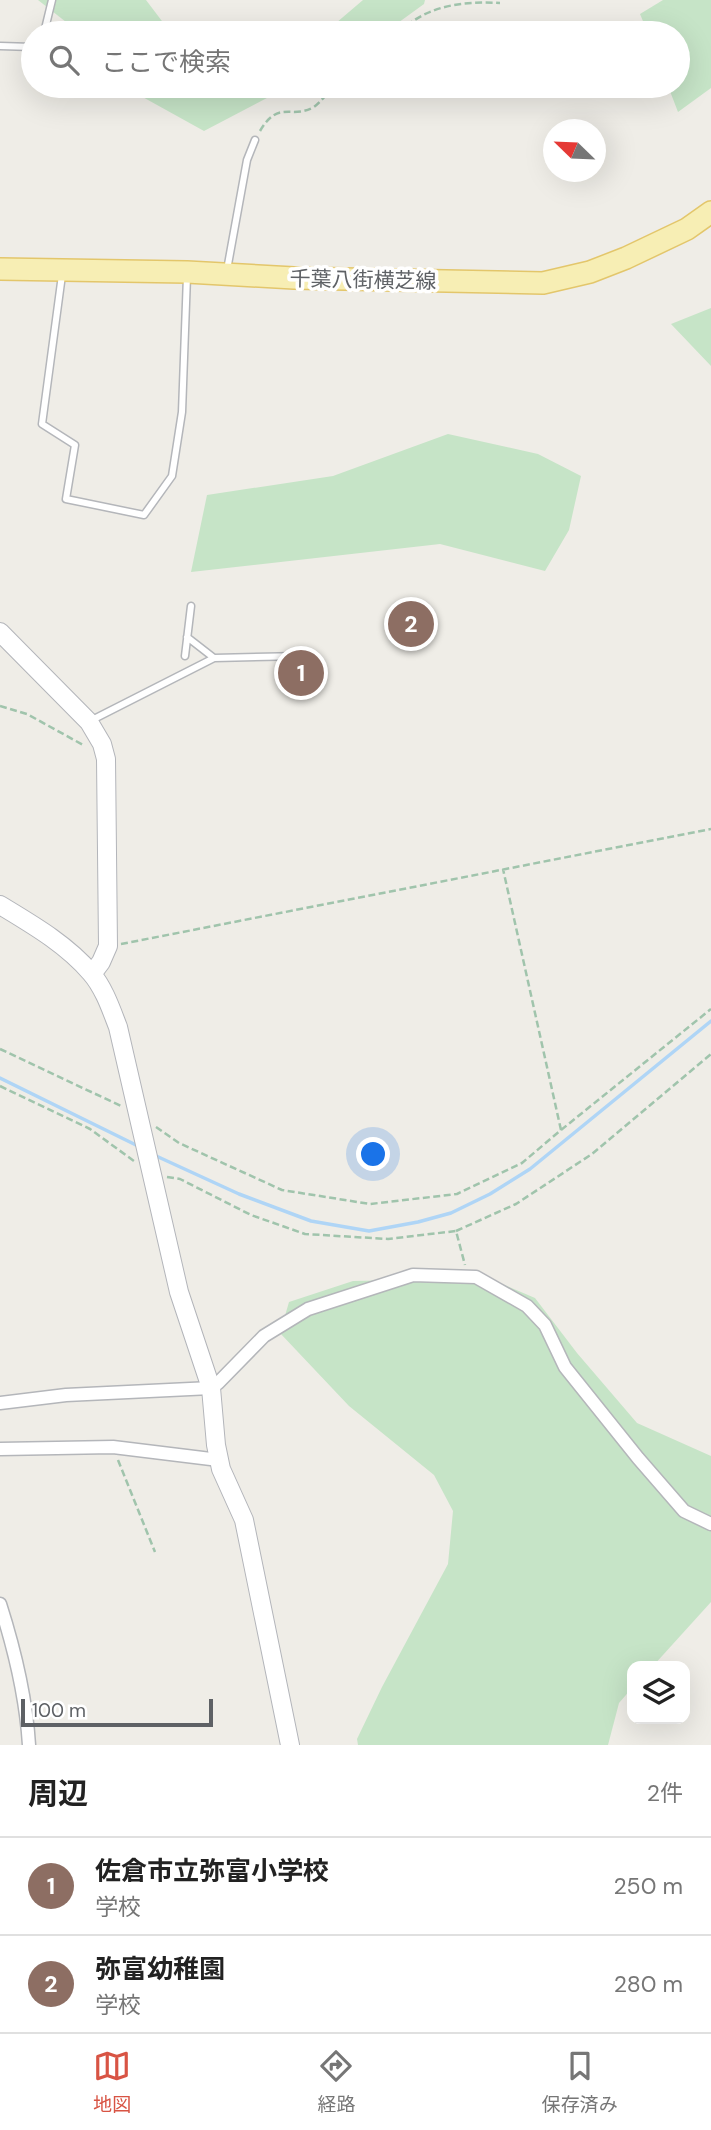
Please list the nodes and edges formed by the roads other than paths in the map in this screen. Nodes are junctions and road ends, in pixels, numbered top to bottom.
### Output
1 (52, 0) edge
2 (47, 21) edge
3 (0, 47) edge
4 (21, 47) edge
5 (255, 140) road end
6 (711, 212) edge
7 (0, 269) edge
8 (63, 269) junction
9 (187, 272) junction
10 (227, 275) junction
11 (191, 606) dead end
12 (0, 632) edge
13 (187, 637) junction
14 (185, 656) dead end
15 (303, 656) dead end
16 (214, 658) junction
17 (89, 722) junction
18 (0, 905) edge
19 (92, 974) junction
20 (211, 1388) junction
21 (0, 1403) edge
22 (0, 1448) edge
23 (219, 1461) junction
24 (711, 1524) edge
25 (0, 1604) edge
26 (29, 1745) edge
27 (290, 1745) edge

1 - 2 lane
3 - 4 lane
5 - 10 lane
6 - 10 main road, 千葉八街横芝線
7 - 8 main road, 千葉八街横芝線
8 - 9 main road, 千葉八街横芝線
8 - 9 lane
9 - 10 main road, 千葉八街横芝線
11 - 13 lane
12 - 17 street
13 - 14 lane
13 - 16 lane
15 - 16 lane
16 - 17 lane
17 - 19 street
18 - 19 street
19 - 20 street
20 - 21 street
20 - 23 street
20 - 24 street
22 - 23 street
23 - 27 street
25 - 26 street

